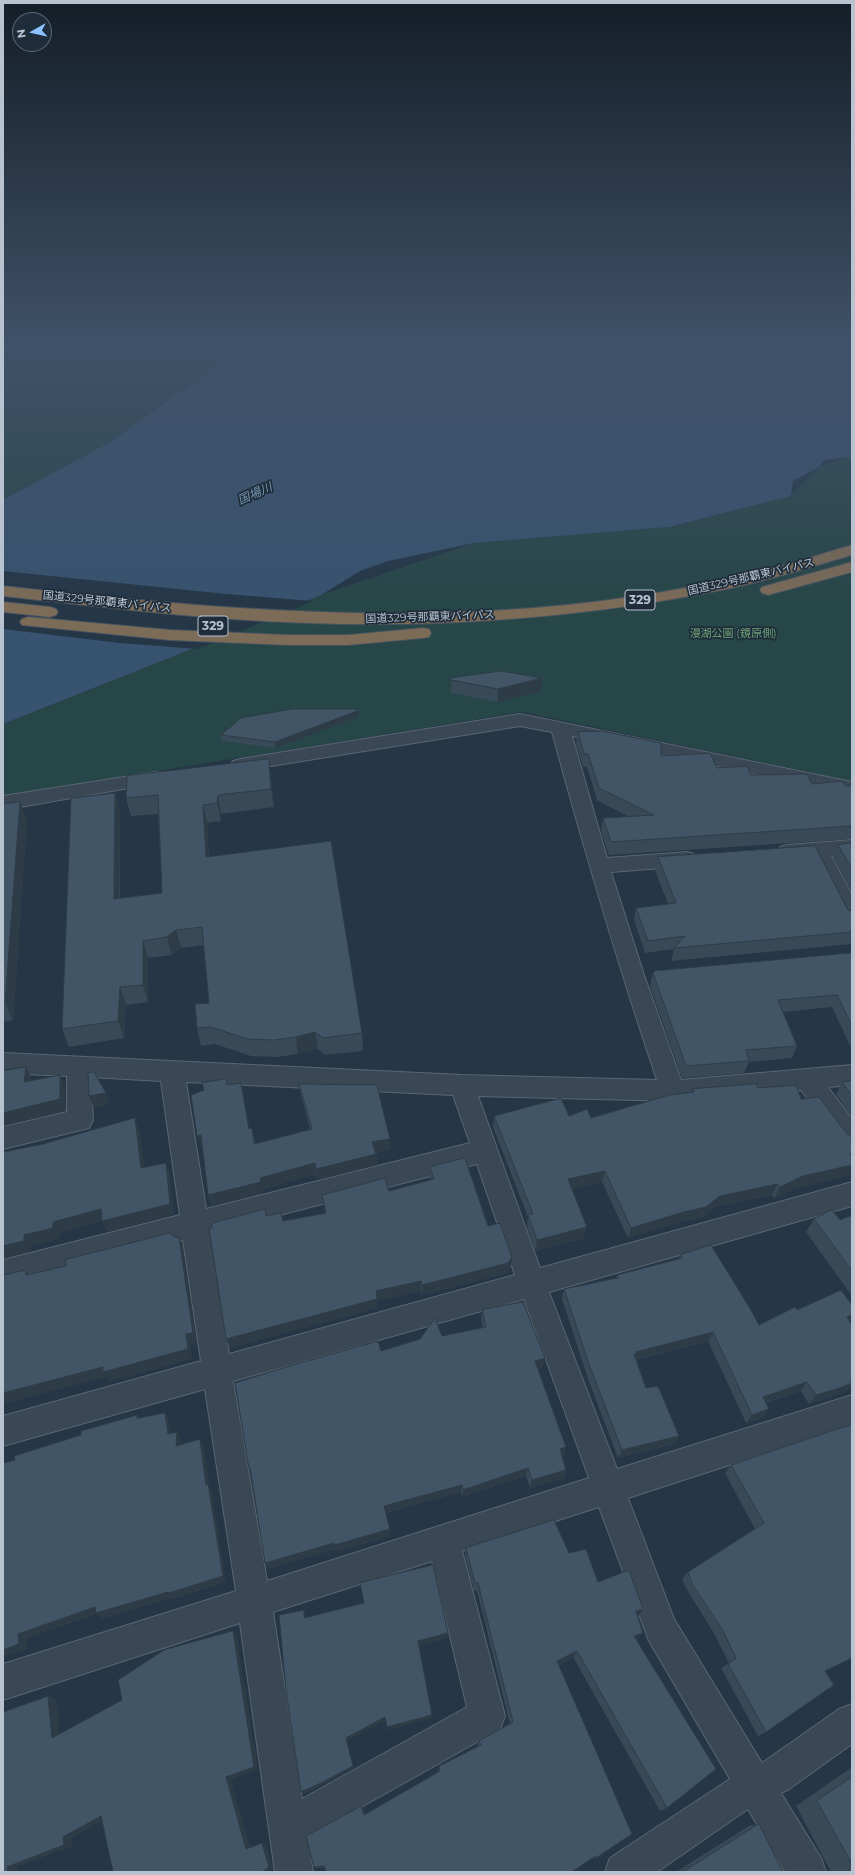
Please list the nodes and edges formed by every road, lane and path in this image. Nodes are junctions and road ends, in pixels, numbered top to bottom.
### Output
1 (852, 550) edge
2 (852, 567) edge
3 (3, 580) edge
4 (3, 591) edge
5 (3, 607) edge
6 (3, 619) edge
7 (423, 626) junction
8 (560, 728) junction
9 (223, 767) edge
10 (176, 775) edge
11 (852, 788) edge
12 (3, 803) edge
13 (852, 847) edge
14 (818, 850) junction
15 (771, 853) edge
16 (709, 858) edge
17 (599, 866) junction
18 (852, 916) edge
19 (657, 973) edge
20 (633, 975) junction
21 (3, 1063) edge
22 (79, 1067) junction
23 (172, 1071) junction
24 (852, 1075) edge
25 (807, 1079) junction
26 (462, 1084) junction
27 (673, 1091) junction
28 (3, 1138) edge
29 (852, 1138) edge
30 (486, 1150) junction
31 (852, 1194) edge
32 (195, 1224) junction
33 (3, 1273) edge
34 (532, 1283) junction
35 (217, 1373) junction
36 (852, 1410) edge
37 (3, 1431) edge
38 (608, 1488) junction
39 (443, 1540) junction
40 (254, 1601) junction
41 (3, 1682) edge
42 (852, 1722) edge
43 (756, 1787) junction
44 (288, 1827) junction
45 (294, 1872) edge
46 (624, 1872) edge
47 (807, 1872) edge

1 - 7 highway, 国道329号那覇東バイパス / 329
2 - 7 highway, 国道329号那覇東バイパス / 329
3 - 7 highway
4 - 7 highway, 国道329号那覇東バイパス / 329
5 - 7 highway, 国道329号那覇東バイパス / 329
6 - 7 highway
8 - 9 street
8 - 11 street
8 - 17 street
10 - 12 street
13 - 14 street
14 - 15 street
14 - 18 street
16 - 17 street
17 - 20 street
19 - 20 street
20 - 27 street
21 - 22 street
22 - 23 street
22 - 28 street
23 - 26 street
23 - 32 street
24 - 25 street
25 - 27 street
25 - 29 street
26 - 27 street
26 - 30 street
30 - 32 street
30 - 34 street
31 - 34 street
32 - 33 street
32 - 35 street
34 - 35 street
34 - 38 street
35 - 37 street
35 - 40 street
36 - 38 street
38 - 39 street
38 - 43 street
39 - 40 street
39 - 44 street
40 - 41 street
40 - 44 street
42 - 43 street
43 - 46 street
43 - 47 street
44 - 45 street

